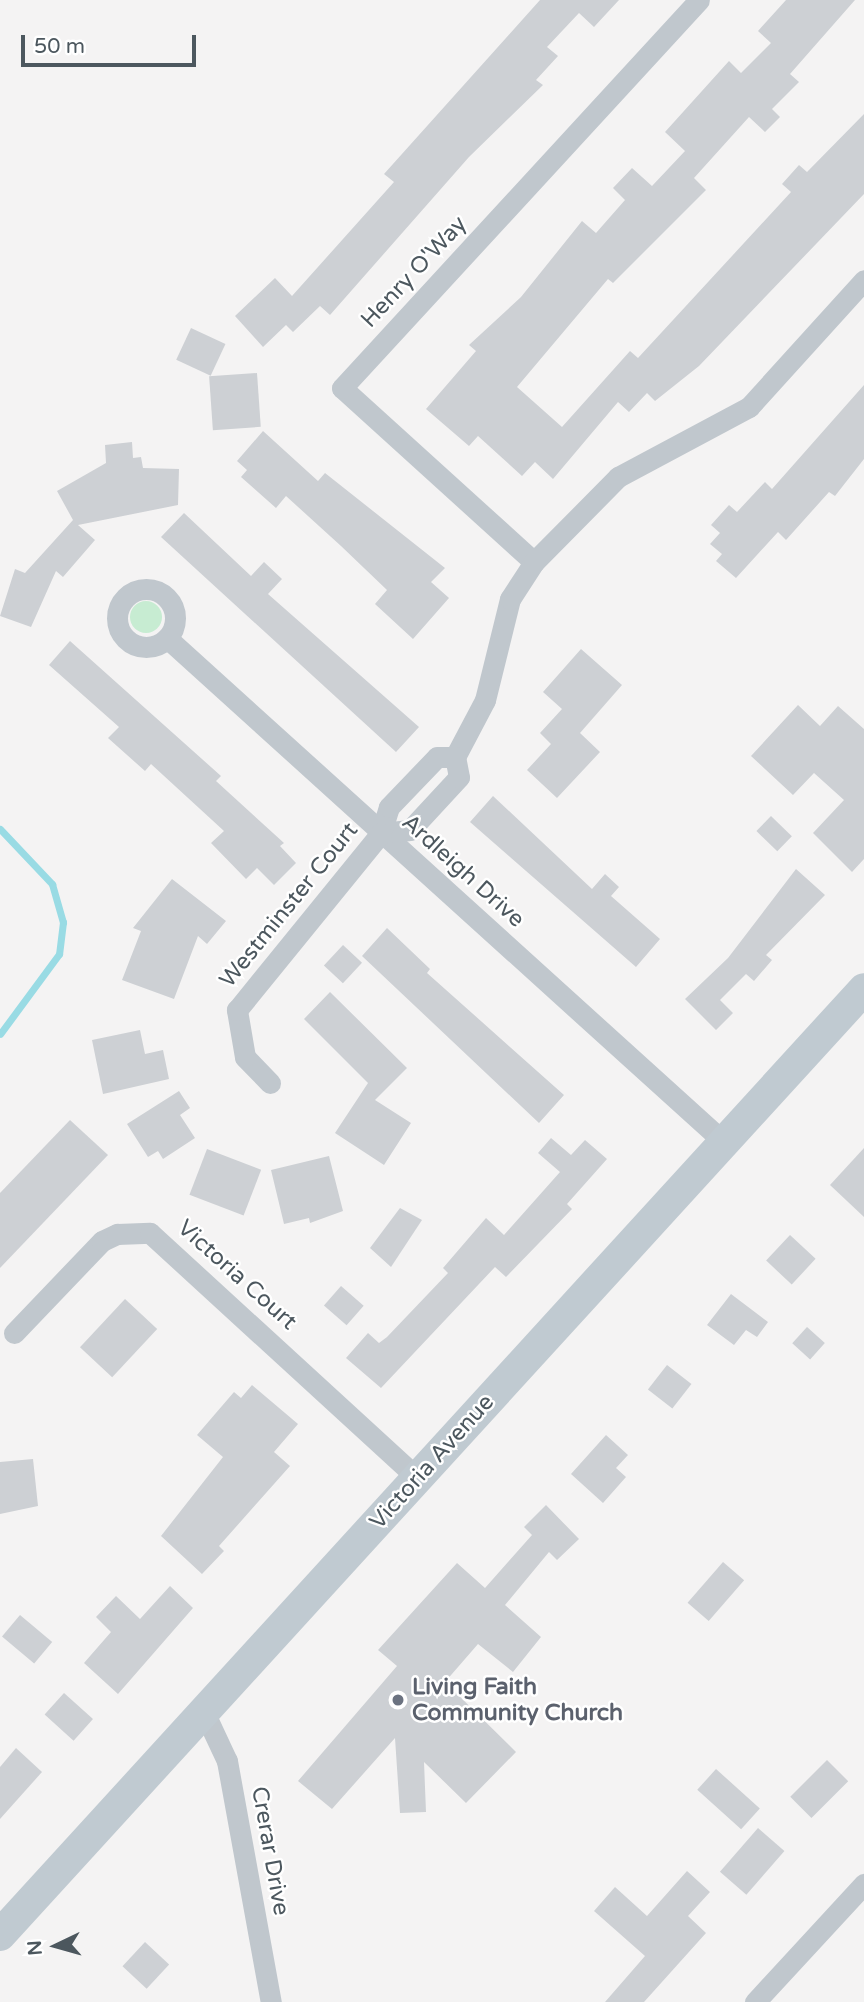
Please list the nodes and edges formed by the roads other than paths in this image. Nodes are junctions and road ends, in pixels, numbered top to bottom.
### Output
1 (699, 0) edge
2 (864, 280) edge
3 (534, 562) junction
4 (167, 638) dead end
5 (455, 757) junction
6 (381, 833) junction
7 (864, 989) edge
8 (270, 1083) dead end
9 (725, 1143) junction
10 (14, 1333) dead end
11 (416, 1478) junction
12 (205, 1714) junction
13 (864, 1884) edge
14 (0, 1935) edge
15 (271, 2002) edge
16 (755, 2002) edge

1 - 3 street, Henry O'Way
2 - 3 street
3 - 5 street
4 - 6 street, Ardleigh Drive
5 - 6 street, Westminster Court
5 - 6 street
6 - 8 street, Westminster Court
6 - 9 street, Ardleigh Drive
7 - 9 street, Victoria Avenue
9 - 11 street, Victoria Avenue
10 - 11 street, Victoria Court
11 - 12 street, Victoria Avenue
12 - 14 street, Victoria Avenue
12 - 15 street, Crerar Drive
13 - 16 street

